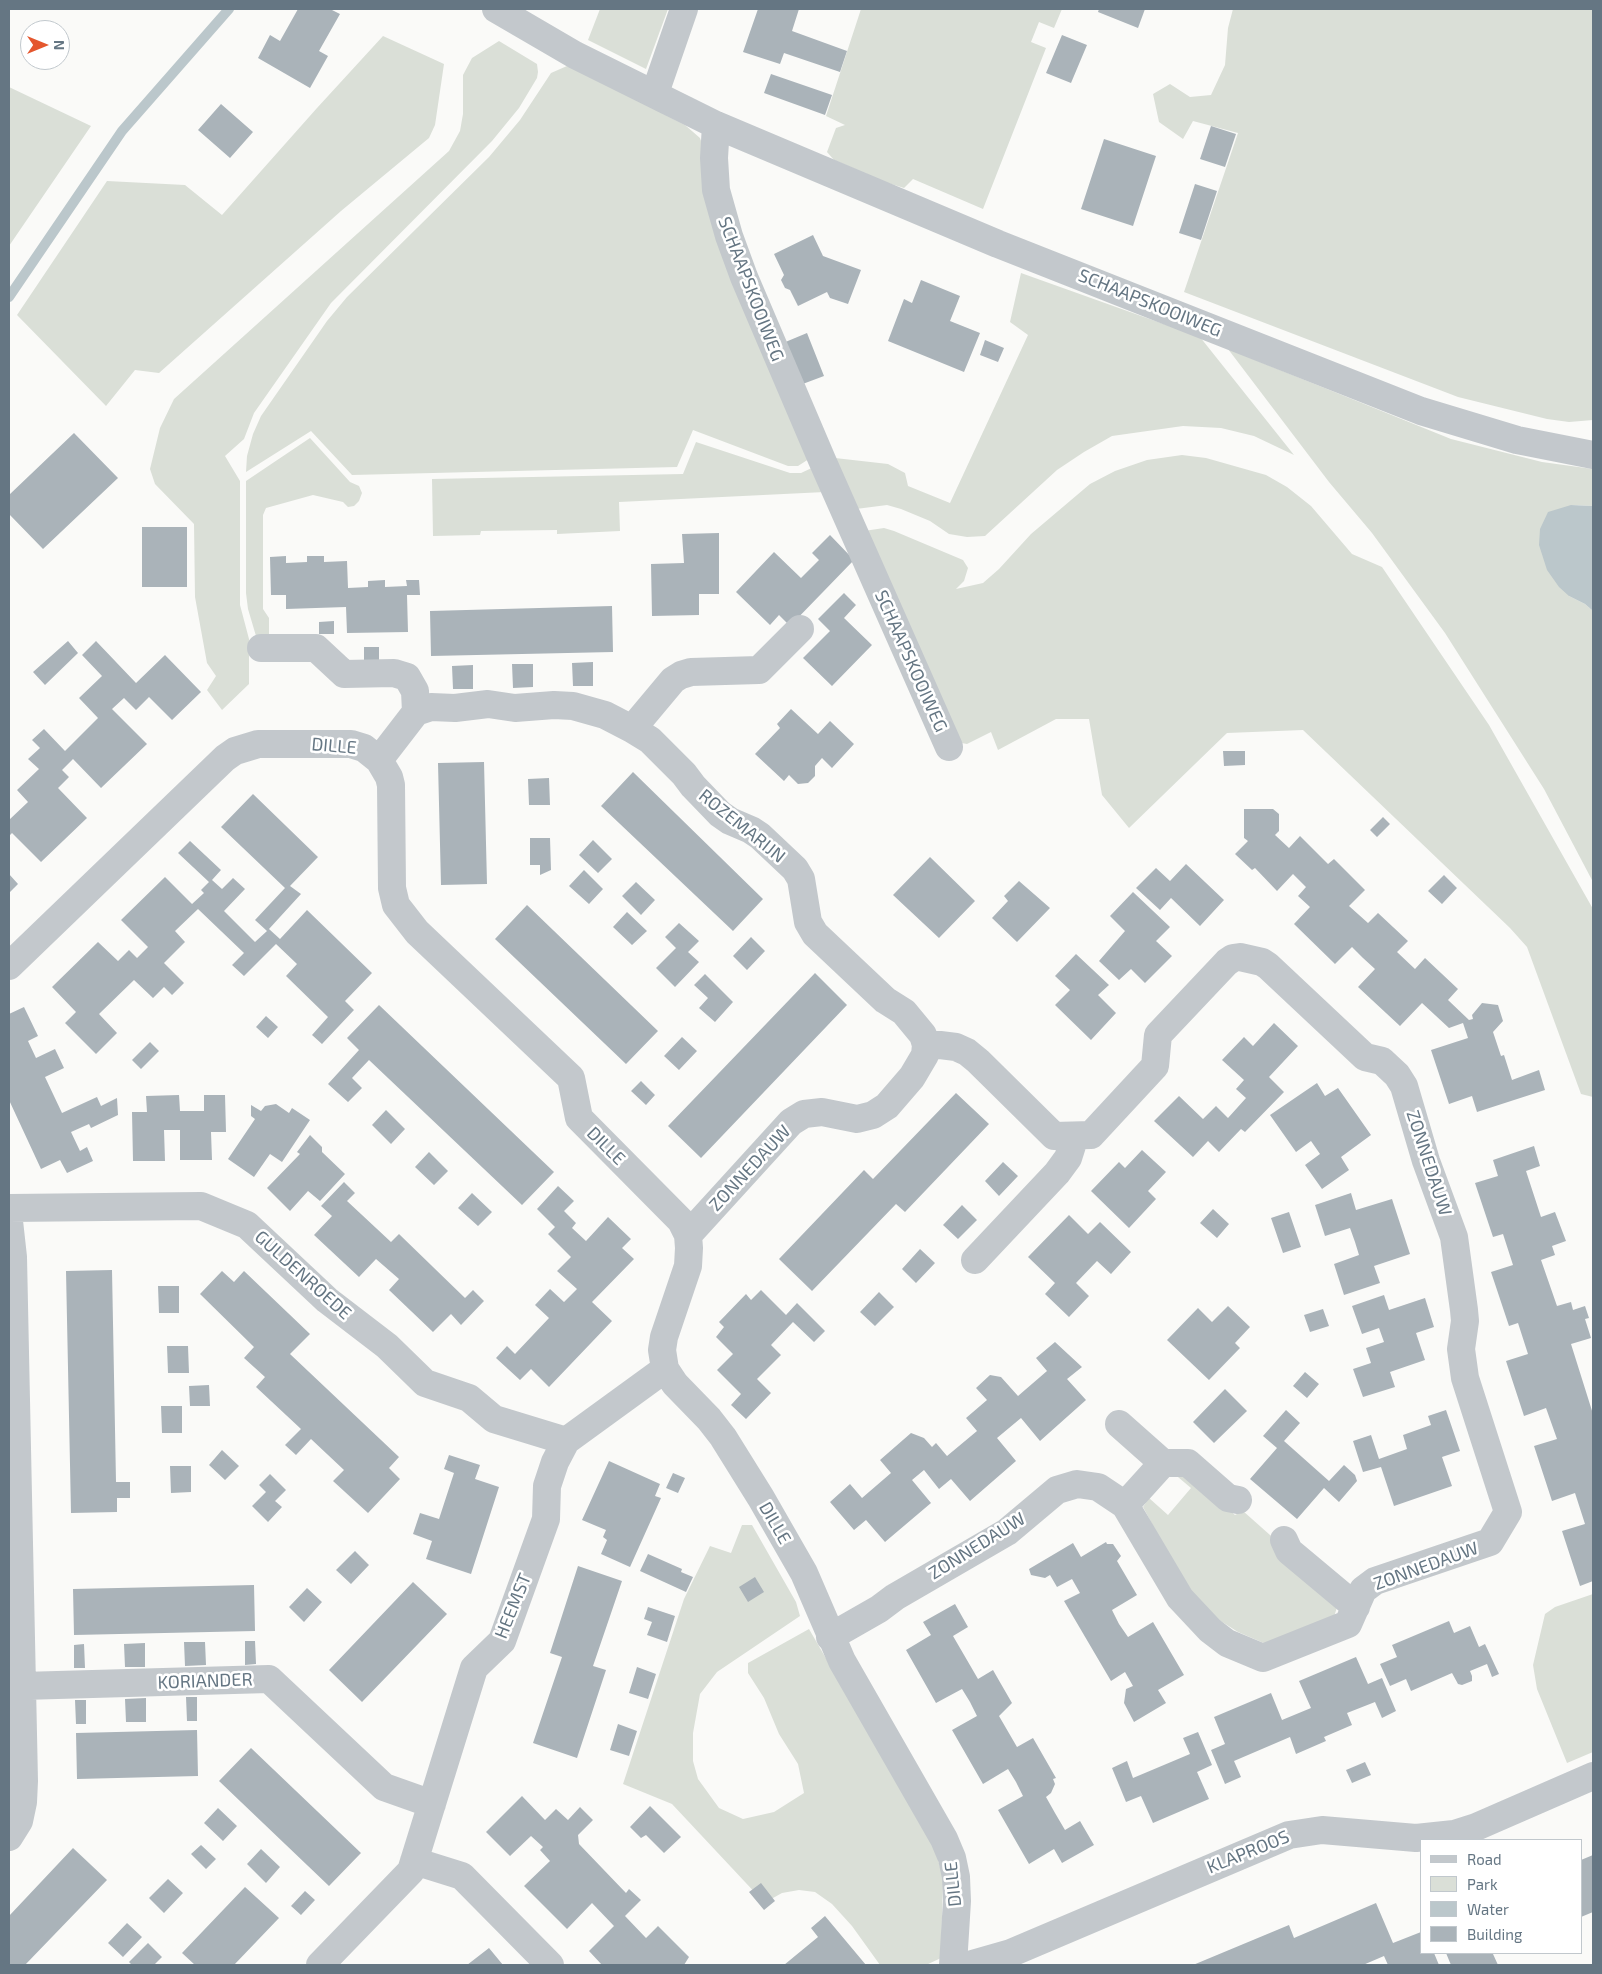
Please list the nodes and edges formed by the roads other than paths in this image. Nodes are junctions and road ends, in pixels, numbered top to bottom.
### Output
1 (496, 9) edge
2 (684, 9) edge
3 (655, 93) junction
4 (716, 125) junction
5 (1593, 455) edge
6 (800, 630) dead end
7 (261, 648) dead end
8 (416, 712) junction
9 (632, 729) junction
10 (949, 747) dead end
11 (379, 760) junction
12 (9, 966) edge
13 (926, 1045) junction
14 (1075, 1136) junction
15 (9, 1208) edge
16 (9, 1221) edge
17 (688, 1235) junction
18 (975, 1260) dead end
19 (665, 1369) junction
20 (1120, 1424) dead end
21 (566, 1441) junction
22 (1163, 1463) junction
23 (1238, 1500) dead end
24 (1125, 1505) junction
25 (1284, 1540) dead end
26 (1356, 1607) junction
27 (830, 1637) junction
28 (22, 1686) junction
29 (1581, 1781) edge
30 (432, 1804) junction
31 (9, 1837) edge
32 (414, 1861) junction
33 (320, 1965) edge
34 (550, 1965) edge
35 (953, 1965) edge
36 (969, 1965) edge

1 - 3 street, SCHAAPSKOOIWEG
2 - 3 street
3 - 4 street, SCHAAPSKOOIWEG
4 - 5 street, SCHAAPSKOOIWEG
4 - 10 street, SCHAAPSKOOIWEG
6 - 9 street
7 - 8 street
8 - 9 street, ROZEMARIJN
8 - 11 street
9 - 13 street, ROZEMARIJN
11 - 12 street, DILLE
11 - 17 street, DILLE
13 - 14 street, ZONNEDAUW
13 - 17 street, ZONNEDAUW
14 - 18 street
14 - 26 street, ZONNEDAUW
15 - 21 street, GULDENROEDE
16 - 28 street
17 - 19 street
19 - 21 street, HEEMST
19 - 27 street, DILLE
20 - 22 street
21 - 30 street, HEEMST
22 - 23 street
22 - 24 street
24 - 26 street, ZONNEDAUW
24 - 27 street, ZONNEDAUW
25 - 26 street, ZONNEDAUW
27 - 35 street, DILLE
28 - 30 street, KORIANDER
28 - 31 street
29 - 36 street, KLAPROOS
30 - 32 street, HEEMST
32 - 33 street, HEEMST
32 - 34 street

